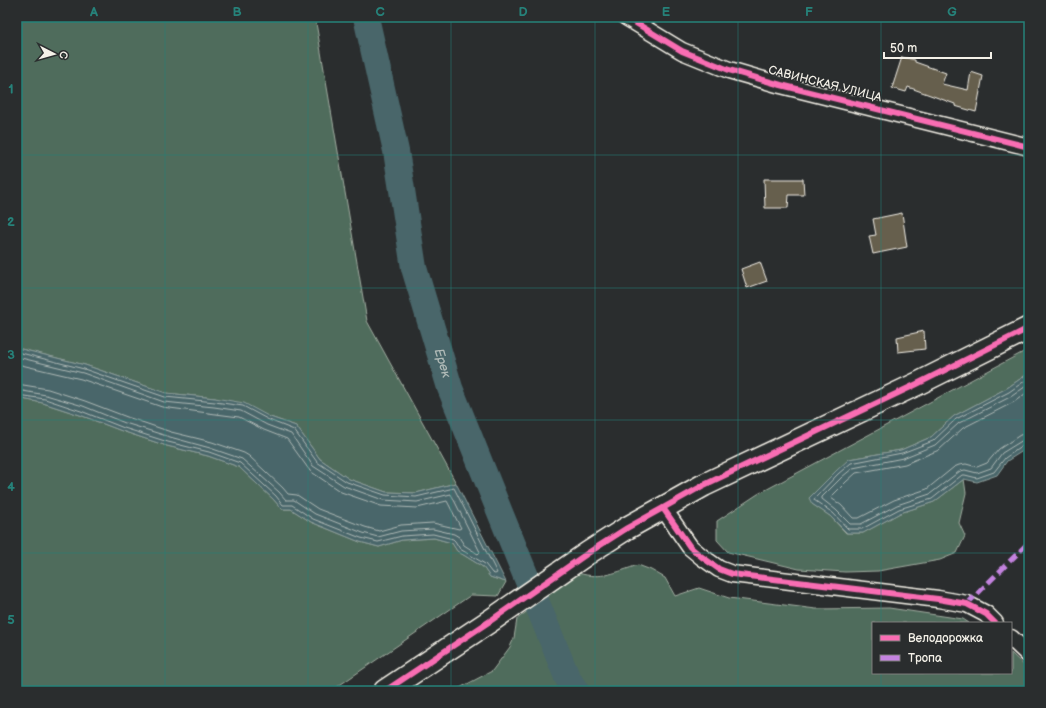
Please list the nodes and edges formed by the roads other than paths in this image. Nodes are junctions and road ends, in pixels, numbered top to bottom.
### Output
1 (626, 17) edge
2 (1029, 147) edge
3 (1029, 328) edge
4 (663, 508) junction
5 (994, 622) edge
6 (1012, 639) edge
7 (1029, 655) edge
8 (385, 691) edge

1 - 2 street, САВИНСКАЯ УЛИЦА
3 - 4 street
4 - 5 street
4 - 8 street
6 - 7 street

